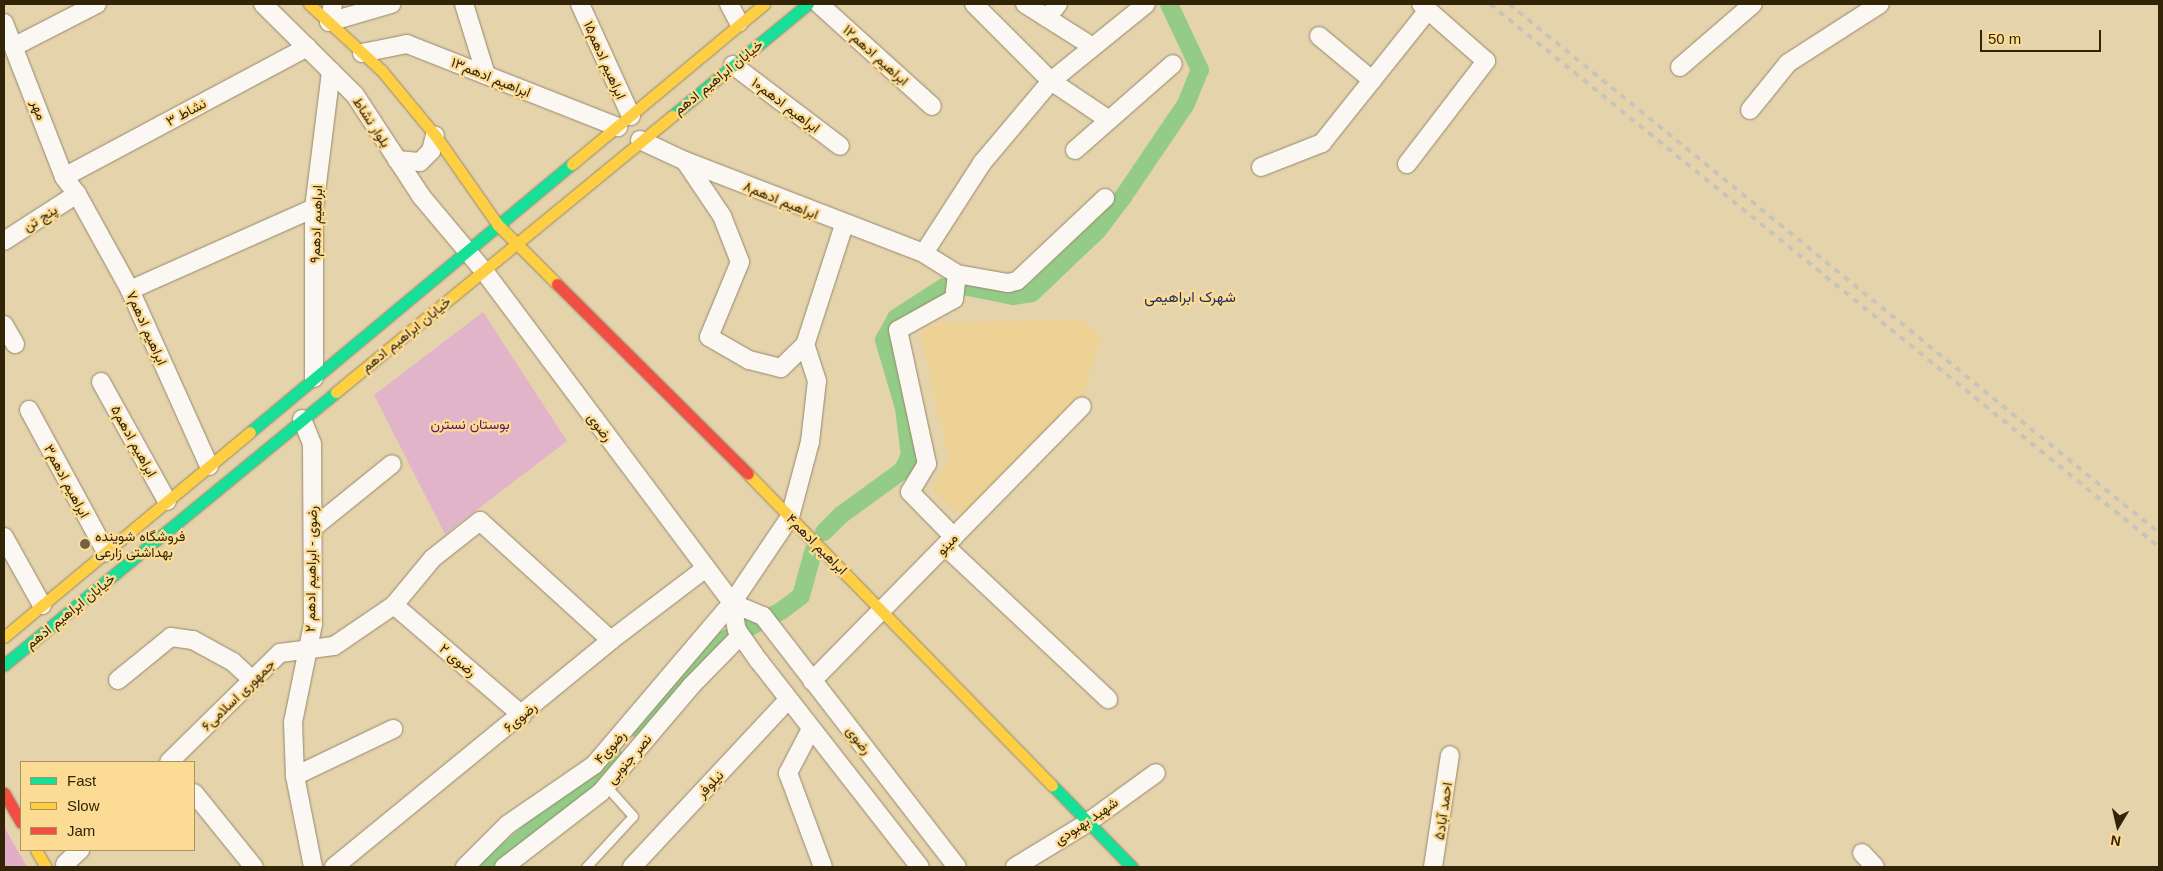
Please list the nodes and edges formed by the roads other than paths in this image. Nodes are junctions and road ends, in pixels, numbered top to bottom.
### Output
1 (97, 4) edge
2 (263, 4) edge
3 (310, 4) edge
4 (334, 4) edge
5 (390, 4) edge
6 (464, 4) edge
7 (580, 4) edge
8 (729, 4) edge
9 (764, 4) edge
10 (808, 4) edge
11 (819, 4) edge
12 (974, 4) edge
13 (1025, 4) edge
14 (1058, 4) edge
15 (1146, 4) edge
16 (1753, 4) edge
17 (1880, 4) edge
18 (1424, 7) edge
19 (1047, 18) junction
20 (329, 22) junction
21 (4, 23) edge
22 (739, 23) junction
23 (1319, 36) dead end
24 (15, 46) junction
25 (307, 47) junction
26 (1093, 47) junction
27 (362, 52) junction
28 (1174, 64) dead end
29 (733, 65) junction
30 (1680, 67) dead end
31 (331, 71) junction
32 (486, 75) junction
33 (1372, 80) junction
34 (1051, 81) junction
35 (932, 106) dead end
36 (1750, 110) dead end
37 (1109, 120) junction
38 (624, 121) junction
39 (435, 135) junction
40 (640, 140) junction
41 (840, 146) dead end
42 (1074, 150) dead end
43 (397, 160) junction
44 (685, 161) junction
45 (1406, 164) dead end
46 (1261, 167) dead end
47 (64, 177) junction
48 (77, 194) junction
49 (1104, 198) dead end
50 (314, 208) junction
51 (498, 225) junction
52 (844, 225) junction
53 (4, 241) edge
54 (517, 243) junction
55 (467, 251) junction
56 (924, 253) junction
57 (484, 271) junction
58 (957, 274) junction
59 (130, 290) junction
60 (4, 325) edge
61 (15, 344) dead end
62 (805, 345) junction
63 (314, 378) junction
64 (100, 382) dead end
65 (1082, 406) dead end
66 (29, 410) dead end
67 (302, 419) junction
68 (392, 464) dead end
69 (208, 466) junction
70 (167, 501) junction
71 (790, 516) junction
72 (314, 527) junction
73 (4, 536) edge
74 (949, 541) junction
75 (106, 552) junction
76 (706, 568) junction
77 (732, 603) junction
78 (42, 605) junction
79 (394, 605) junction
80 (883, 609) junction
81 (740, 636) junction
82 (4, 637) edge
83 (610, 640) junction
84 (308, 651) junction
85 (4, 665) edge
86 (118, 680) dead end
87 (252, 680) junction
88 (812, 681) junction
89 (1108, 699) dead end
90 (788, 700) junction
91 (522, 715) junction
92 (393, 729) dead end
93 (811, 729) junction
94 (1450, 755) dead end
95 (170, 761) edge
96 (1156, 773) dead end
97 (295, 776) junction
98 (606, 786) junction
99 (4, 793) edge
100 (195, 794) edge
101 (20, 821) edge
102 (918, 821) junction
103 (1088, 823) junction
104 (897, 839) junction
105 (37, 851) edge
106 (79, 851) edge
107 (1862, 852) dead end
108 (65, 864) dead end
109 (1431, 865) edge
110 (46, 867) edge
111 (254, 867) edge
112 (313, 867) edge
113 (334, 867) edge
114 (465, 867) edge
115 (504, 867) edge
116 (586, 867) edge
117 (632, 867) edge
118 (823, 867) edge
119 (920, 867) edge
120 (957, 867) edge
121 (1015, 867) edge
122 (1132, 867) edge
123 (1875, 867) edge

1 - 24 street
2 - 25 street, بلوار نشاط
3 - 20 street
4 - 20 street
5 - 20 street
6 - 32 street
7 - 38 street, ابراهیم ادهم۱۵
8 - 22 street
9 - 22 street, خیابان ابراهیم ادهم
10 - 29 street, خیابان ابراهیم ادهم
11 - 35 street, ابراهیم ادهم۱۲
12 - 34 street
13 - 19 street
14 - 19 street
15 - 26 street
16 - 30 street
17 - 36 street
18 - 33 street
18 - 45 street
19 - 26 street
20 - 27 street
21 - 24 street, مهر
22 - 38 street, خیابان ابراهیم ادهم
23 - 33 street
24 - 47 street, مهر
25 - 31 street, بلوار نشاط
25 - 47 street, نشاط ۳
26 - 34 street
27 - 32 street, ابراهیم ادهم۱۳
27 - 39 street
28 - 37 street
29 - 40 street, خیابان ابراهیم ادهم
29 - 41 street, ابراهیم ادهم۱۰
31 - 43 street, بلوار نشاط
31 - 50 street, ابراهیم ادهم۹
32 - 38 street, ابراهیم ادهم۱۳
33 - 46 street
34 - 37 street
34 - 56 street
37 - 42 street
38 - 51 street, خیابان ابراهیم ادهم
39 - 43 street
39 - 51 street
40 - 44 street, ابراهیم ادهم۸
40 - 54 street, خیابان ابراهیم ادهم
43 - 55 street, بلوار نشاط
44 - 52 street, ابراهیم ادهم۸
44 - 62 street
47 - 48 street, مهر
48 - 53 street, پنج تن
48 - 59 street, ابراهیم ادهم۷
49 - 58 street
50 - 59 street
50 - 63 street, ابراهیم ادهم۹
51 - 54 street, ابراهیم ادهم۴
51 - 55 street, خیابان ابراهیم ادهم
52 - 56 street, ابراهیم ادهم۸
52 - 62 street
54 - 57 street, خیابان ابراهیم ادهم
54 - 71 street, ابراهیم ادهم۴
55 - 57 street, رضوی
55 - 63 street, خیابان ابراهیم ادهم
56 - 58 street, ابراهیم ادهم۸
57 - 67 street, خیابان ابراهیم ادهم
57 - 76 street, رضوی
58 - 74 street
59 - 69 street, ابراهیم ادهم۷
60 - 61 street
62 - 71 street, رضوی۴
63 - 69 street, خیابان ابراهیم ادهم
64 - 70 street, ابراهیم ادهم۵
65 - 74 street, مینو
66 - 75 street, ابراهیم ادهم۳
67 - 72 street, رضوی - ابراهیم ادهم ۲
67 - 85 street, خیابان ابراهیم ادهم
68 - 72 street
69 - 70 street, خیابان ابراهیم ادهم
70 - 75 street, خیابان ابراهیم ادهم
71 - 77 street, رضوی۴
71 - 80 street, ابراهیم ادهم۴
72 - 84 street, رضوی - ابراهیم ادهم ۲
73 - 78 street
74 - 80 street, مینو
74 - 89 street
75 - 78 street, خیابان ابراهیم ادهم
76 - 77 street, رضوی
76 - 83 street, رضوی۶
77 - 81 street, رضوی
77 - 88 street, رضوی
77 - 114 street, رضوی۴
78 - 82 street, خیابان ابراهیم ادهم
79 - 83 street, جمهوری اسلامی۶
79 - 84 street, جمهوری اسلامی۶
79 - 91 street, رضوی ۲
80 - 88 street, مینو
80 - 103 street, ابراهیم ادهم۴
81 - 90 street, رضوی
81 - 98 street, نصر جنوبی
83 - 91 street, رضوی۶
84 - 87 street, جمهوری اسلامی۶
84 - 97 street, رضوی - ابراهیم ادهم ۲
86 - 87 street
87 - 95 street, جمهوری اسلامی۶
88 - 102 street, رضوی
90 - 93 street, رضوی
90 - 117 street, نیلوفر
91 - 113 street, رضوی۶
92 - 97 street
93 - 104 street, رضوی
93 - 118 street
94 - 109 street, احمد آباد۵
96 - 103 street, شهید بهبودی
97 - 112 street, رضوی - ابراهیم ادهم ۲
98 - 115 street, نصر جنوبی
98 - 116 lane
99 - 101 street
100 - 111 street
102 - 104 street
102 - 120 street, رضوی
103 - 121 street, شهید بهبودی
103 - 122 street, ابراهیم ادهم۴
104 - 119 street, رضوی
105 - 110 street
106 - 108 street
107 - 123 street

